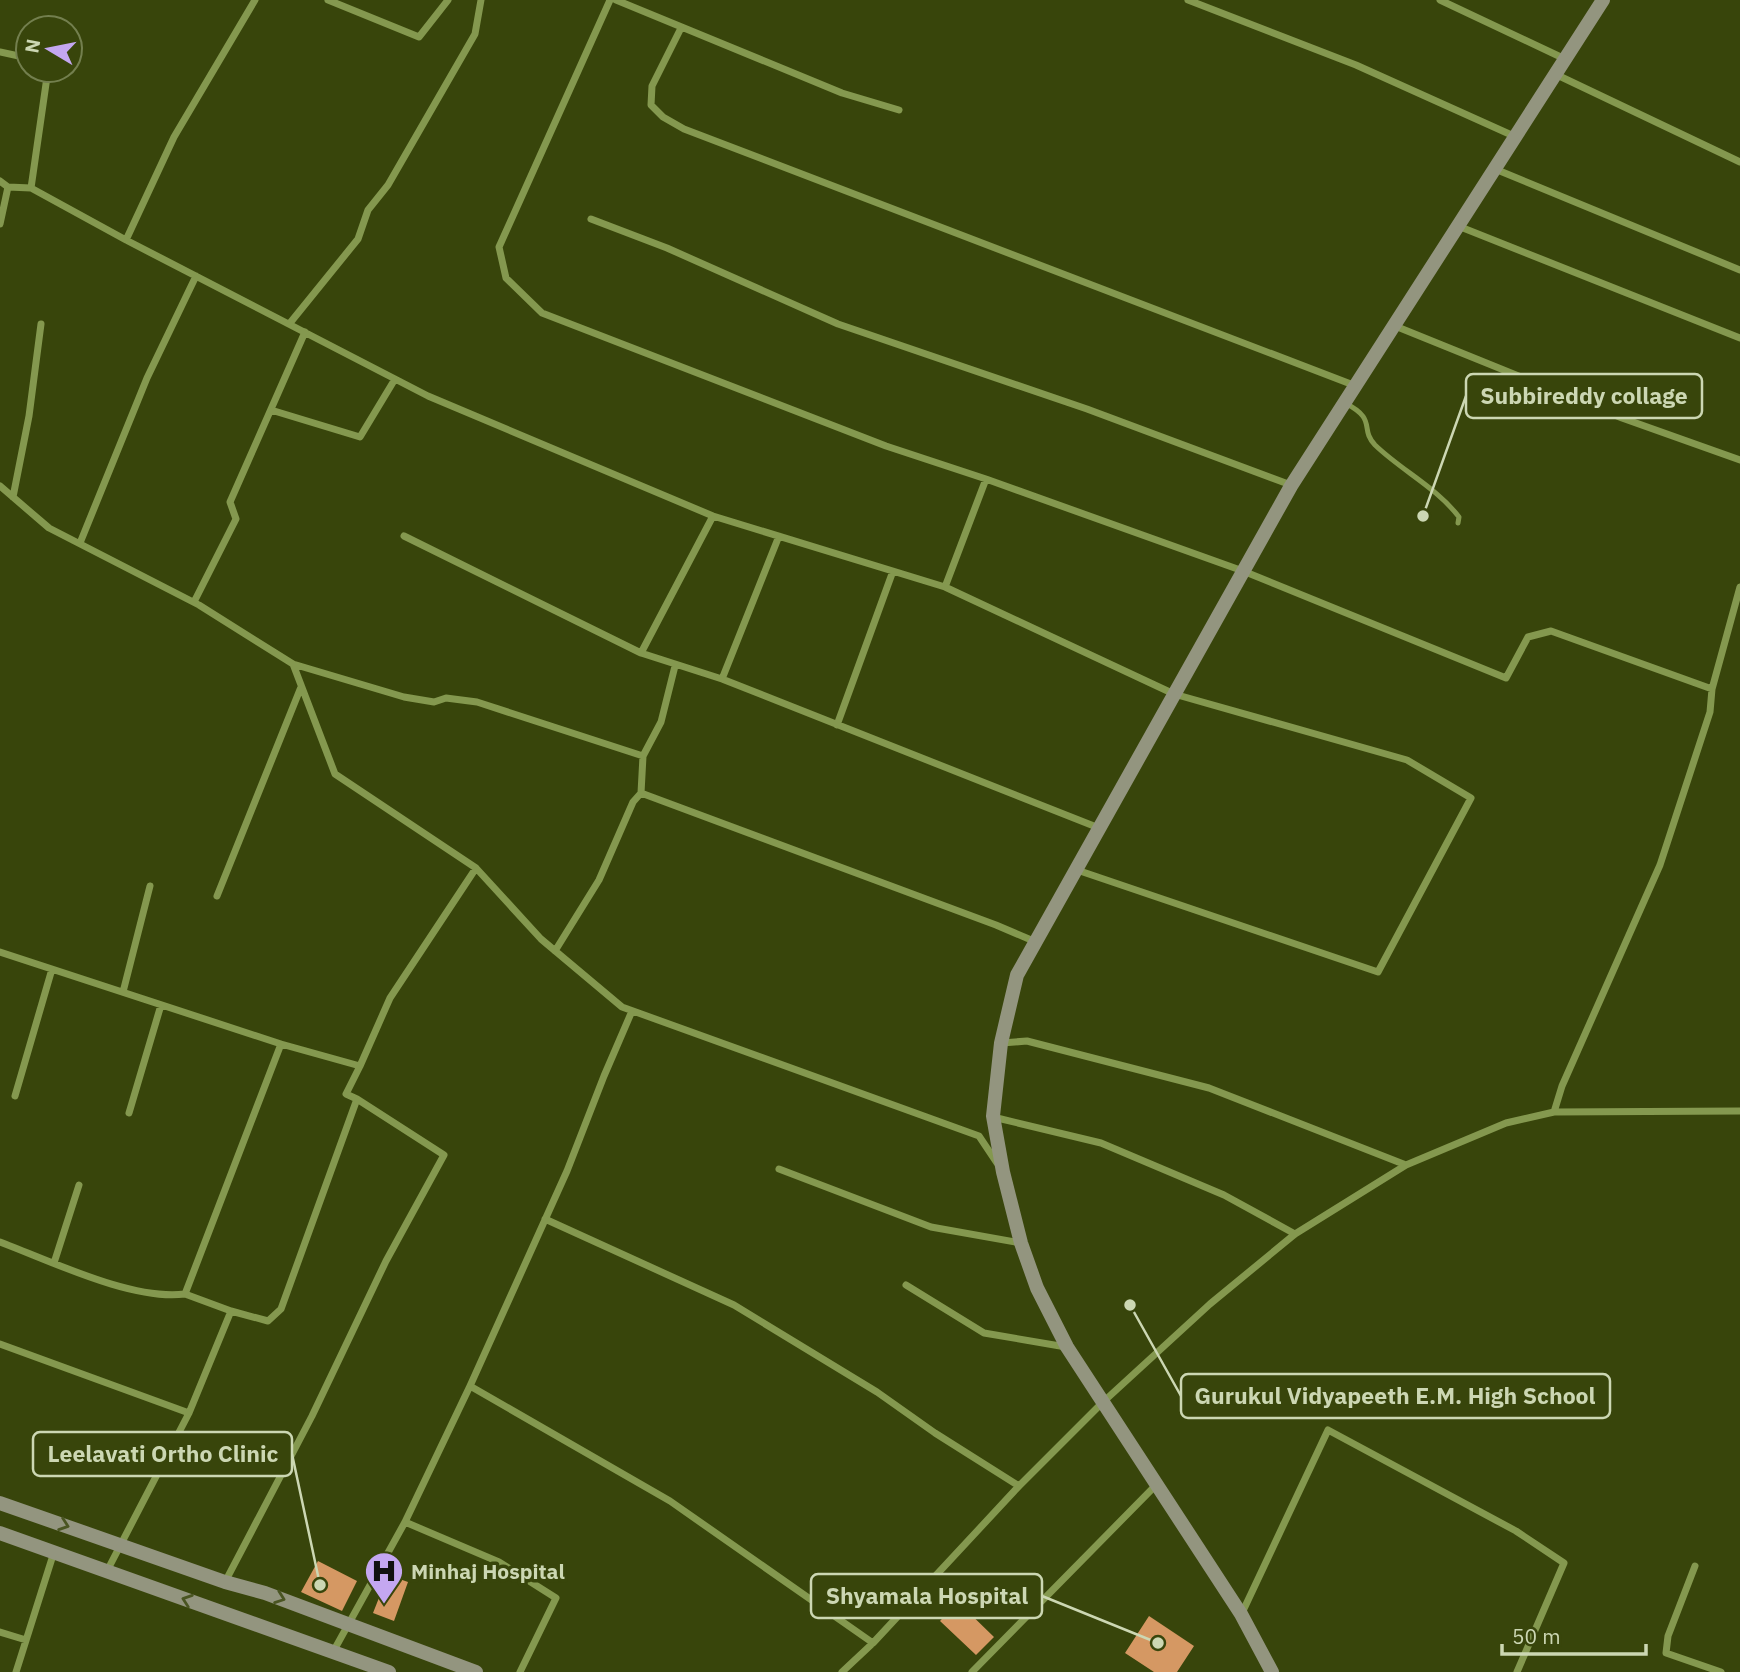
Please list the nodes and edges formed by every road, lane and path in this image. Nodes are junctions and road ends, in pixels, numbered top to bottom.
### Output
1 (255, 0) edge
2 (328, 0) edge
3 (448, 0) edge
4 (481, 0) edge
5 (610, 0) edge
6 (616, 0) edge
7 (1188, 0) edge
8 (1440, 0) edge
9 (1603, 0) edge
10 (681, 28) junction
11 (1565, 59) junction
12 (1555, 74) junction
13 (46, 84) edge
14 (899, 110) dead end
15 (1516, 136) junction
16 (1740, 162) edge
17 (1495, 169) junction
18 (0, 181) edge
19 (8, 187) junction
20 (31, 188) junction
21 (592, 219) dead end
22 (0, 224) edge
23 (1458, 226) junction
24 (126, 240) junction
25 (1740, 270) edge
26 (196, 276) junction
27 (290, 323) junction
28 (41, 324) dead end
29 (1394, 326) junction
30 (305, 332) junction
31 (1740, 338) edge
32 (395, 379) junction
33 (1356, 386) junction
34 (1345, 403) junction
35 (271, 410) junction
36 (1740, 460) edge
37 (986, 479) junction
38 (0, 486) edge
39 (1292, 486) junction
40 (13, 497) junction
41 (713, 516) junction
42 (1458, 523) dead end
43 (404, 536) dead end
44 (779, 536) junction
45 (80, 543) junction
46 (893, 571) junction
47 (1243, 571) junction
48 (945, 587) junction
49 (1740, 587) edge
50 (194, 602) junction
51 (641, 653) junction
52 (293, 664) junction
53 (676, 666) junction
54 (722, 679) junction
55 (302, 686) junction
56 (1712, 689) junction
57 (1174, 694) junction
58 (837, 725) junction
59 (643, 756) junction
60 (642, 793) junction
61 (1099, 828) junction
62 (476, 868) junction
63 (1076, 870) junction
64 (150, 886) dead end
65 (217, 896) dead end
66 (1036, 942) junction
67 (555, 951) junction
68 (0, 952) edge
69 (52, 969) junction
70 (124, 992) junction
71 (161, 1005) junction
72 (632, 1010) junction
73 (1001, 1043) junction
74 (281, 1044) junction
75 (360, 1066) junction
76 (15, 1096) dead end
77 (357, 1099) junction
78 (1740, 1111) edge
79 (1555, 1112) junction
80 (129, 1113) dead end
81 (993, 1116) junction
82 (1406, 1165) junction
83 (779, 1169) dead end
84 (1003, 1172) junction
85 (79, 1185) dead end
86 (545, 1219) junction
87 (1295, 1234) junction
88 (0, 1242) edge
89 (1021, 1243) junction
90 (54, 1263) junction
91 (906, 1285) dead end
92 (185, 1294) junction
93 (231, 1311) junction
94 (0, 1344) edge
95 (1066, 1347) junction
96 (470, 1386) junction
97 (1102, 1402) junction
98 (189, 1413) junction
99 (1157, 1484) junction
100 (1019, 1486) junction
101 (0, 1503) edge
102 (405, 1521) junction
103 (0, 1533) edge
104 (121, 1545) junction
105 (54, 1552) junction
106 (1695, 1566) dead end
107 (107, 1572) junction
108 (225, 1582) junction
109 (1241, 1614) junction
110 (348, 1622) junction
111 (0, 1632) edge
112 (26, 1640) junction
113 (873, 1643) junction
114 (333, 1652) junction
115 (16, 1672) edge
116 (389, 1672) edge
117 (476, 1672) edge
118 (520, 1672) edge
119 (842, 1672) edge
120 (972, 1672) edge
121 (1272, 1672) edge
122 (1517, 1672) edge
123 (1721, 1672) edge

1 - 24 street
2 - 3 street
4 - 27 street
5 - 37 street
6 - 10 street
7 - 15 street
8 - 11 street
9 - 11 main road
10 - 14 street
10 - 33 street
11 - 12 main road
12 - 15 main road
12 - 16 street
13 - 20 street
15 - 17 main road
17 - 23 main road
17 - 25 street
18 - 19 street
19 - 20 street
19 - 22 street
20 - 24 street
21 - 39 street
23 - 29 main road
23 - 31 street
24 - 26 street
26 - 27 street
26 - 45 street
27 - 30 street
28 - 40 street
29 - 33 main road
29 - 36 street
30 - 32 street
30 - 35 street
32 - 35 street
32 - 41 street
33 - 34 main road
34 - 39 main road
34 - 42 lane
35 - 50 street
37 - 47 street
37 - 48 street
38 - 40 street
39 - 47 main road
40 - 45 street
41 - 44 street
41 - 51 street
43 - 51 street
44 - 46 street
44 - 54 street
45 - 50 street
46 - 48 street
46 - 58 street
47 - 56 street
47 - 57 main road
48 - 57 street
49 - 56 street
50 - 52 street
51 - 53 street
52 - 55 street
52 - 59 street
53 - 54 street
53 - 59 street
54 - 58 street
55 - 62 street
55 - 65 street
56 - 79 street
57 - 61 main road
57 - 63 street
58 - 61 street
59 - 60 street
60 - 66 street
60 - 67 street
61 - 63 main road
62 - 67 street
62 - 75 street
63 - 66 main road
64 - 70 street
66 - 73 main road
67 - 72 street
68 - 69 street
69 - 70 street
69 - 76 street
70 - 71 street
71 - 74 street
71 - 80 street
72 - 84 street
72 - 86 street
73 - 81 main road
73 - 82 street
74 - 75 street
74 - 92 street
75 - 77 street
77 - 93 street
77 - 108 street
78 - 79 street
79 - 82 street
81 - 84 main road
81 - 87 street
82 - 87 street
83 - 89 street
84 - 89 main road
85 - 90 street
86 - 96 street
86 - 100 street
87 - 97 street
88 - 90 street
89 - 95 main road
90 - 92 street
91 - 95 street
92 - 93 street
93 - 98 street
94 - 98 street
95 - 97 main road
96 - 102 street
96 - 113 street
97 - 99 main road
97 - 100 street
98 - 104 street
99 - 109 main road
99 - 120 street
100 - 113 street
101 -> 104 main road
102 - 110 street
102 - 118 street
103 - 105 main road
104 - 107 street
104 - 108 main road
105 - 107 main road
105 - 112 street
106 - 123 street
114 -> 107 main road
108 -> 110 main road
109 - 121 main road
109 - 122 street
110 - 114 street
110 - 117 main road
111 - 112 street
112 - 115 street
113 - 119 street
114 - 116 main road

